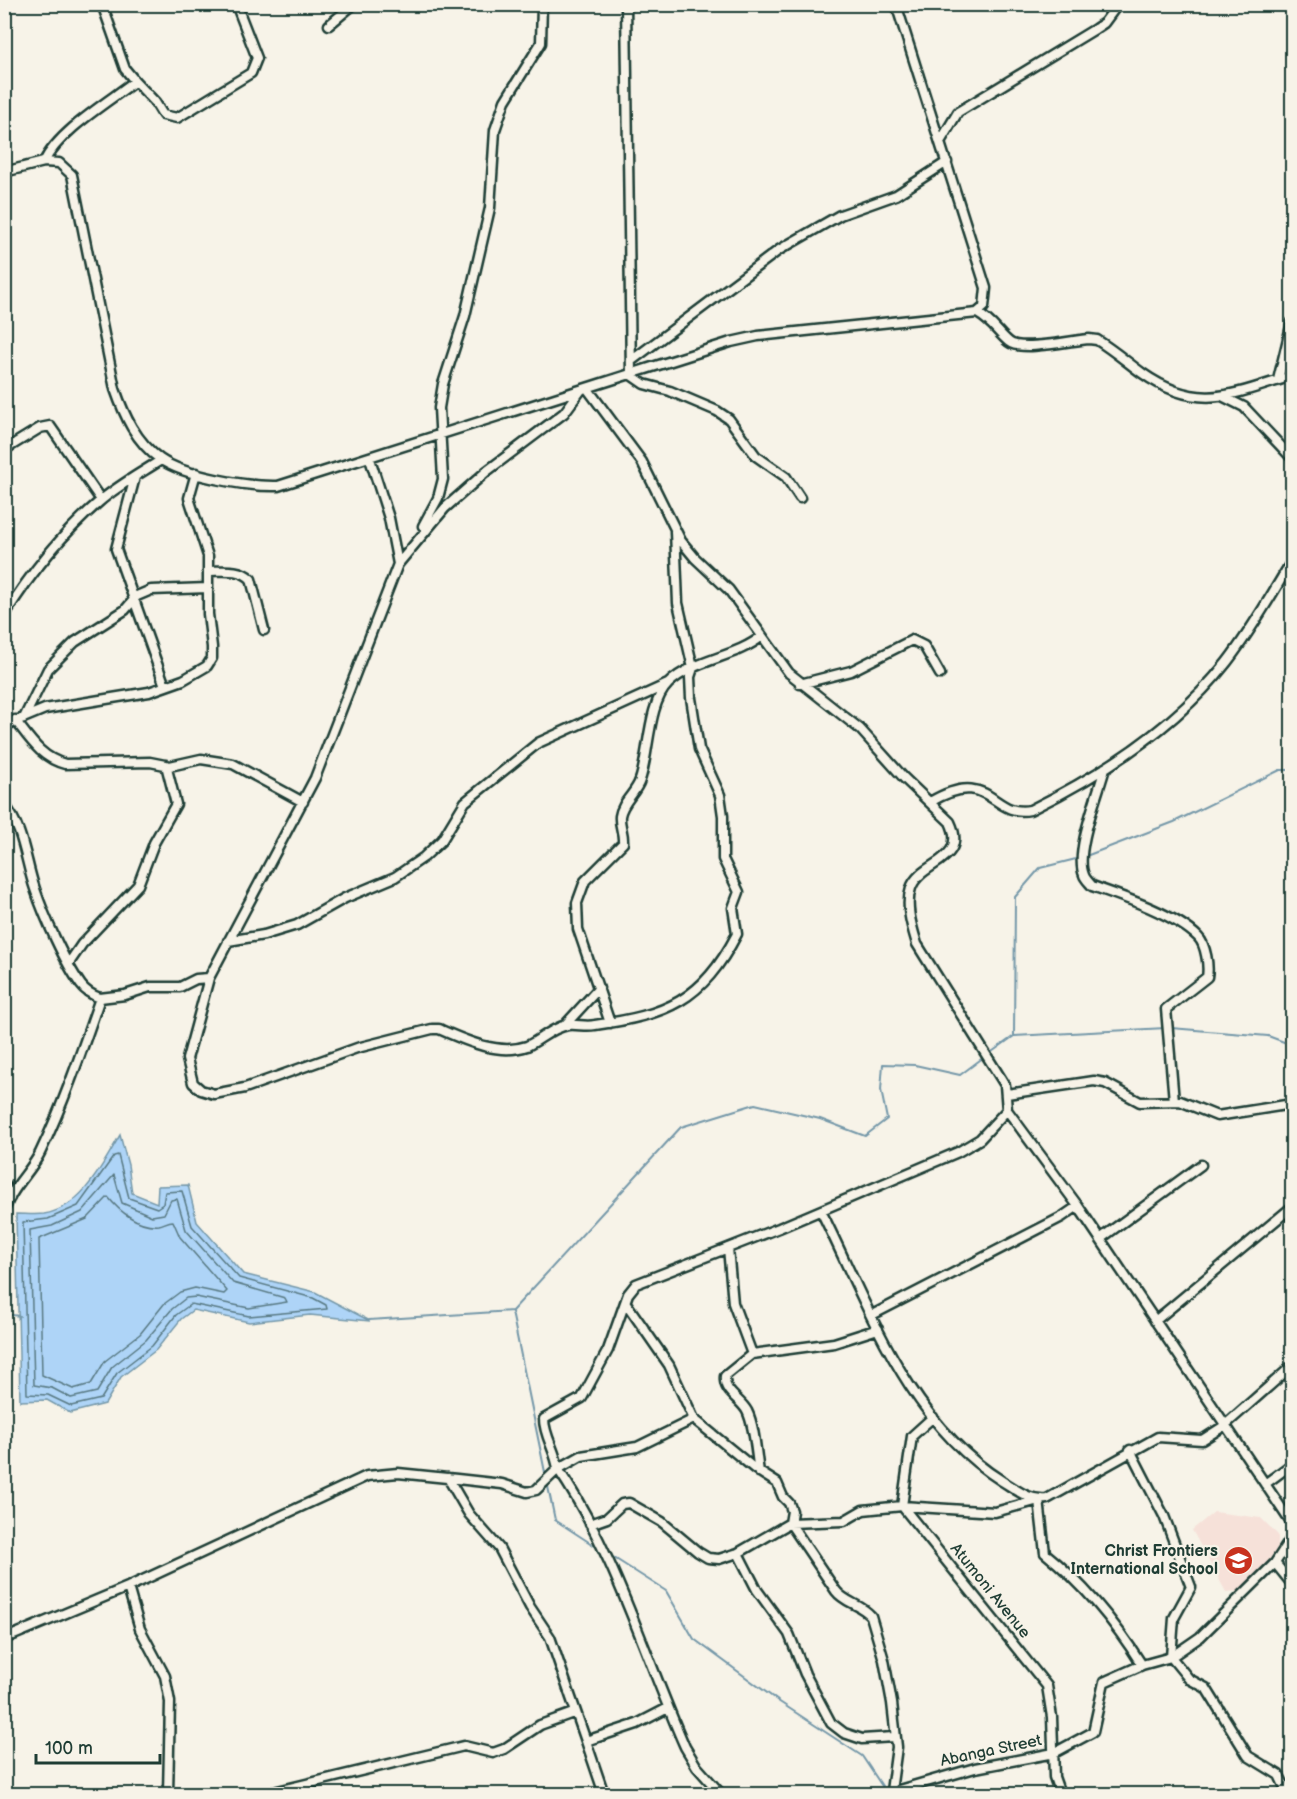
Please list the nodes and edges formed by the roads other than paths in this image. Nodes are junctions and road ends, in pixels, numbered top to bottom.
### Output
1 (102, 4) edge
2 (236, 4) edge
3 (354, 4) edge
4 (542, 4) edge
5 (626, 4) edge
6 (906, 4) edge
7 (1118, 4) edge
8 (897, 8) edge
9 (329, 25) dead end
10 (135, 81) junction
11 (940, 142) junction
12 (44, 162) junction
13 (947, 162) junction
14 (4, 172) edge
15 (977, 313) junction
16 (1293, 322) edge
17 (631, 361) junction
18 (631, 375) junction
19 (1293, 376) edge
20 (1278, 380) junction
21 (584, 389) junction
22 (1222, 396) junction
23 (439, 436) junction
24 (4, 450) edge
25 (370, 459) junction
26 (161, 460) junction
27 (1292, 460) edge
28 (196, 473) junction
29 (135, 477) junction
30 (801, 498) dead end
31 (101, 500) junction
32 (675, 531) junction
33 (410, 547) junction
34 (1293, 561) edge
35 (398, 564) junction
36 (208, 571) junction
37 (208, 588) junction
38 (135, 598) junction
39 (4, 616) edge
40 (264, 630) dead end
41 (762, 636) junction
42 (693, 668) junction
43 (940, 674) dead end
44 (668, 684) junction
45 (800, 684) junction
46 (165, 686) junction
47 (19, 719) junction
48 (4, 726) edge
49 (166, 765) junction
50 (1105, 768) junction
51 (303, 802) junction
52 (930, 802) junction
53 (4, 804) edge
54 (228, 941) junction
55 (69, 963) junction
56 (209, 978) junction
57 (599, 987) junction
58 (100, 998) junction
59 (610, 1023) junction
60 (565, 1025) junction
61 (1007, 1094) junction
62 (1174, 1101) junction
63 (1293, 1104) edge
64 (1007, 1110) junction
65 (1201, 1166) dead end
66 (4, 1183) edge
67 (10, 1198) junction
68 (1078, 1206) junction
69 (1293, 1207) edge
70 (821, 1211) junction
71 (4, 1212) edge
72 (1100, 1239) junction
73 (728, 1248) junction
74 (626, 1303) junction
75 (872, 1315) junction
76 (1155, 1321) junction
77 (878, 1329) junction
78 (752, 1354) junction
79 (1293, 1366) edge
80 (933, 1417) junction
81 (694, 1419) junction
82 (1224, 1426) junction
83 (1130, 1450) junction
84 (1293, 1464) edge
85 (558, 1469) junction
86 (759, 1472) junction
87 (448, 1478) junction
88 (1265, 1484) junction
89 (1039, 1500) junction
90 (902, 1506) junction
91 (790, 1523) junction
92 (590, 1524) junction
93 (1293, 1524) edge
94 (1293, 1536) edge
95 (738, 1553) junction
96 (1275, 1563) junction
97 (1293, 1584) edge
98 (128, 1587) junction
99 (5, 1638) edge
100 (1172, 1656) junction
101 (1142, 1665) junction
102 (668, 1708) junction
103 (576, 1712) junction
104 (894, 1737) junction
105 (586, 1741) junction
106 (1054, 1753) junction
107 (1293, 1777) edge
108 (1283, 1781) junction
109 (888, 1793) edge
110 (168, 1794) edge
111 (264, 1794) edge
112 (604, 1794) edge
113 (721, 1794) edge
114 (1060, 1794) edge
115 (1288, 1794) edge

1 - 10 street
2 - 10 street
3 - 9 street
4 - 23 street
5 - 17 street
6 - 8 street
7 - 11 street
8 - 11 street
10 - 12 street
11 - 13 street
12 - 14 street
12 - 26 street
13 - 15 street
13 - 17 street
15 - 18 street
15 - 22 street
16 - 20 street
17 - 18 street
18 - 21 street
18 - 30 street
19 - 20 street
20 - 22 street
21 - 23 street
21 - 32 street
21 - 33 street
22 - 27 street
23 - 25 street
23 - 33 street
24 - 31 street
25 - 28 street
25 - 35 street
26 - 28 street
26 - 29 street
28 - 36 street
29 - 31 street
29 - 38 street
31 - 39 street
32 - 41 street
32 - 42 street
33 - 35 street
34 - 50 street
35 - 51 street
36 - 37 street
36 - 40 street
37 - 38 street
37 - 46 street
38 - 46 street
38 - 47 street
41 - 42 street
41 - 45 street
42 - 44 street
42 - 59 street
43 - 45 street
44 - 54 street
44 - 57 street
45 - 52 street
46 - 47 street
47 - 48 street
47 - 49 street
49 - 51 street
49 - 55 street
50 - 52 street
50 - 62 street
51 - 54 street
52 - 61 street
53 - 55 street
54 - 56 street
55 - 58 street
56 - 58 street
56 - 60 street
57 - 59 street
57 - 60 street
58 - 67 street
59 - 60 street
61 - 62 street
61 - 64 street
62 - 63 street
64 - 68 street
64 - 70 street
65 - 72 street
66 - 67 street
67 - 71 street
68 - 72 street
68 - 75 street
69 - 76 street
70 - 73 street
70 - 75 street
72 - 76 street
73 - 74 street
73 - 78 street
74 - 81 street
74 - 85 street
75 - 77 street
76 - 82 street
77 - 78 street
77 - 80 street
78 - 86 street
79 - 82 street
80 - 89 street
80 - 90 street
81 - 85 street
81 - 86 street
82 - 83 street
82 - 88 street
83 - 89 street
83 - 100 street
84 - 88 street
85 - 87 street
85 - 92 street
86 - 91 street
87 - 98 street
87 - 103 street
88 - 93 street
89 - 90 street
89 - 101 street
90 - 91 street
90 - 106 street, Atumoni Avenue
91 - 95 street
91 - 104 street
92 - 95 street
92 - 102 street
94 - 96 street, Abanga Street
95 - 104 street
96 - 97 street
96 - 100 street, Abanga Street
98 - 99 street
98 - 110 street
100 - 101 street, Abanga Street
100 - 108 street
101 - 106 street, Abanga Street
102 - 105 street
102 - 113 street
103 - 105 street
103 - 111 street
104 - 109 street
105 - 112 street
106 - 109 street, Abanga Street
106 - 114 street, Atumoni Avenue
107 - 108 street
108 - 115 street

